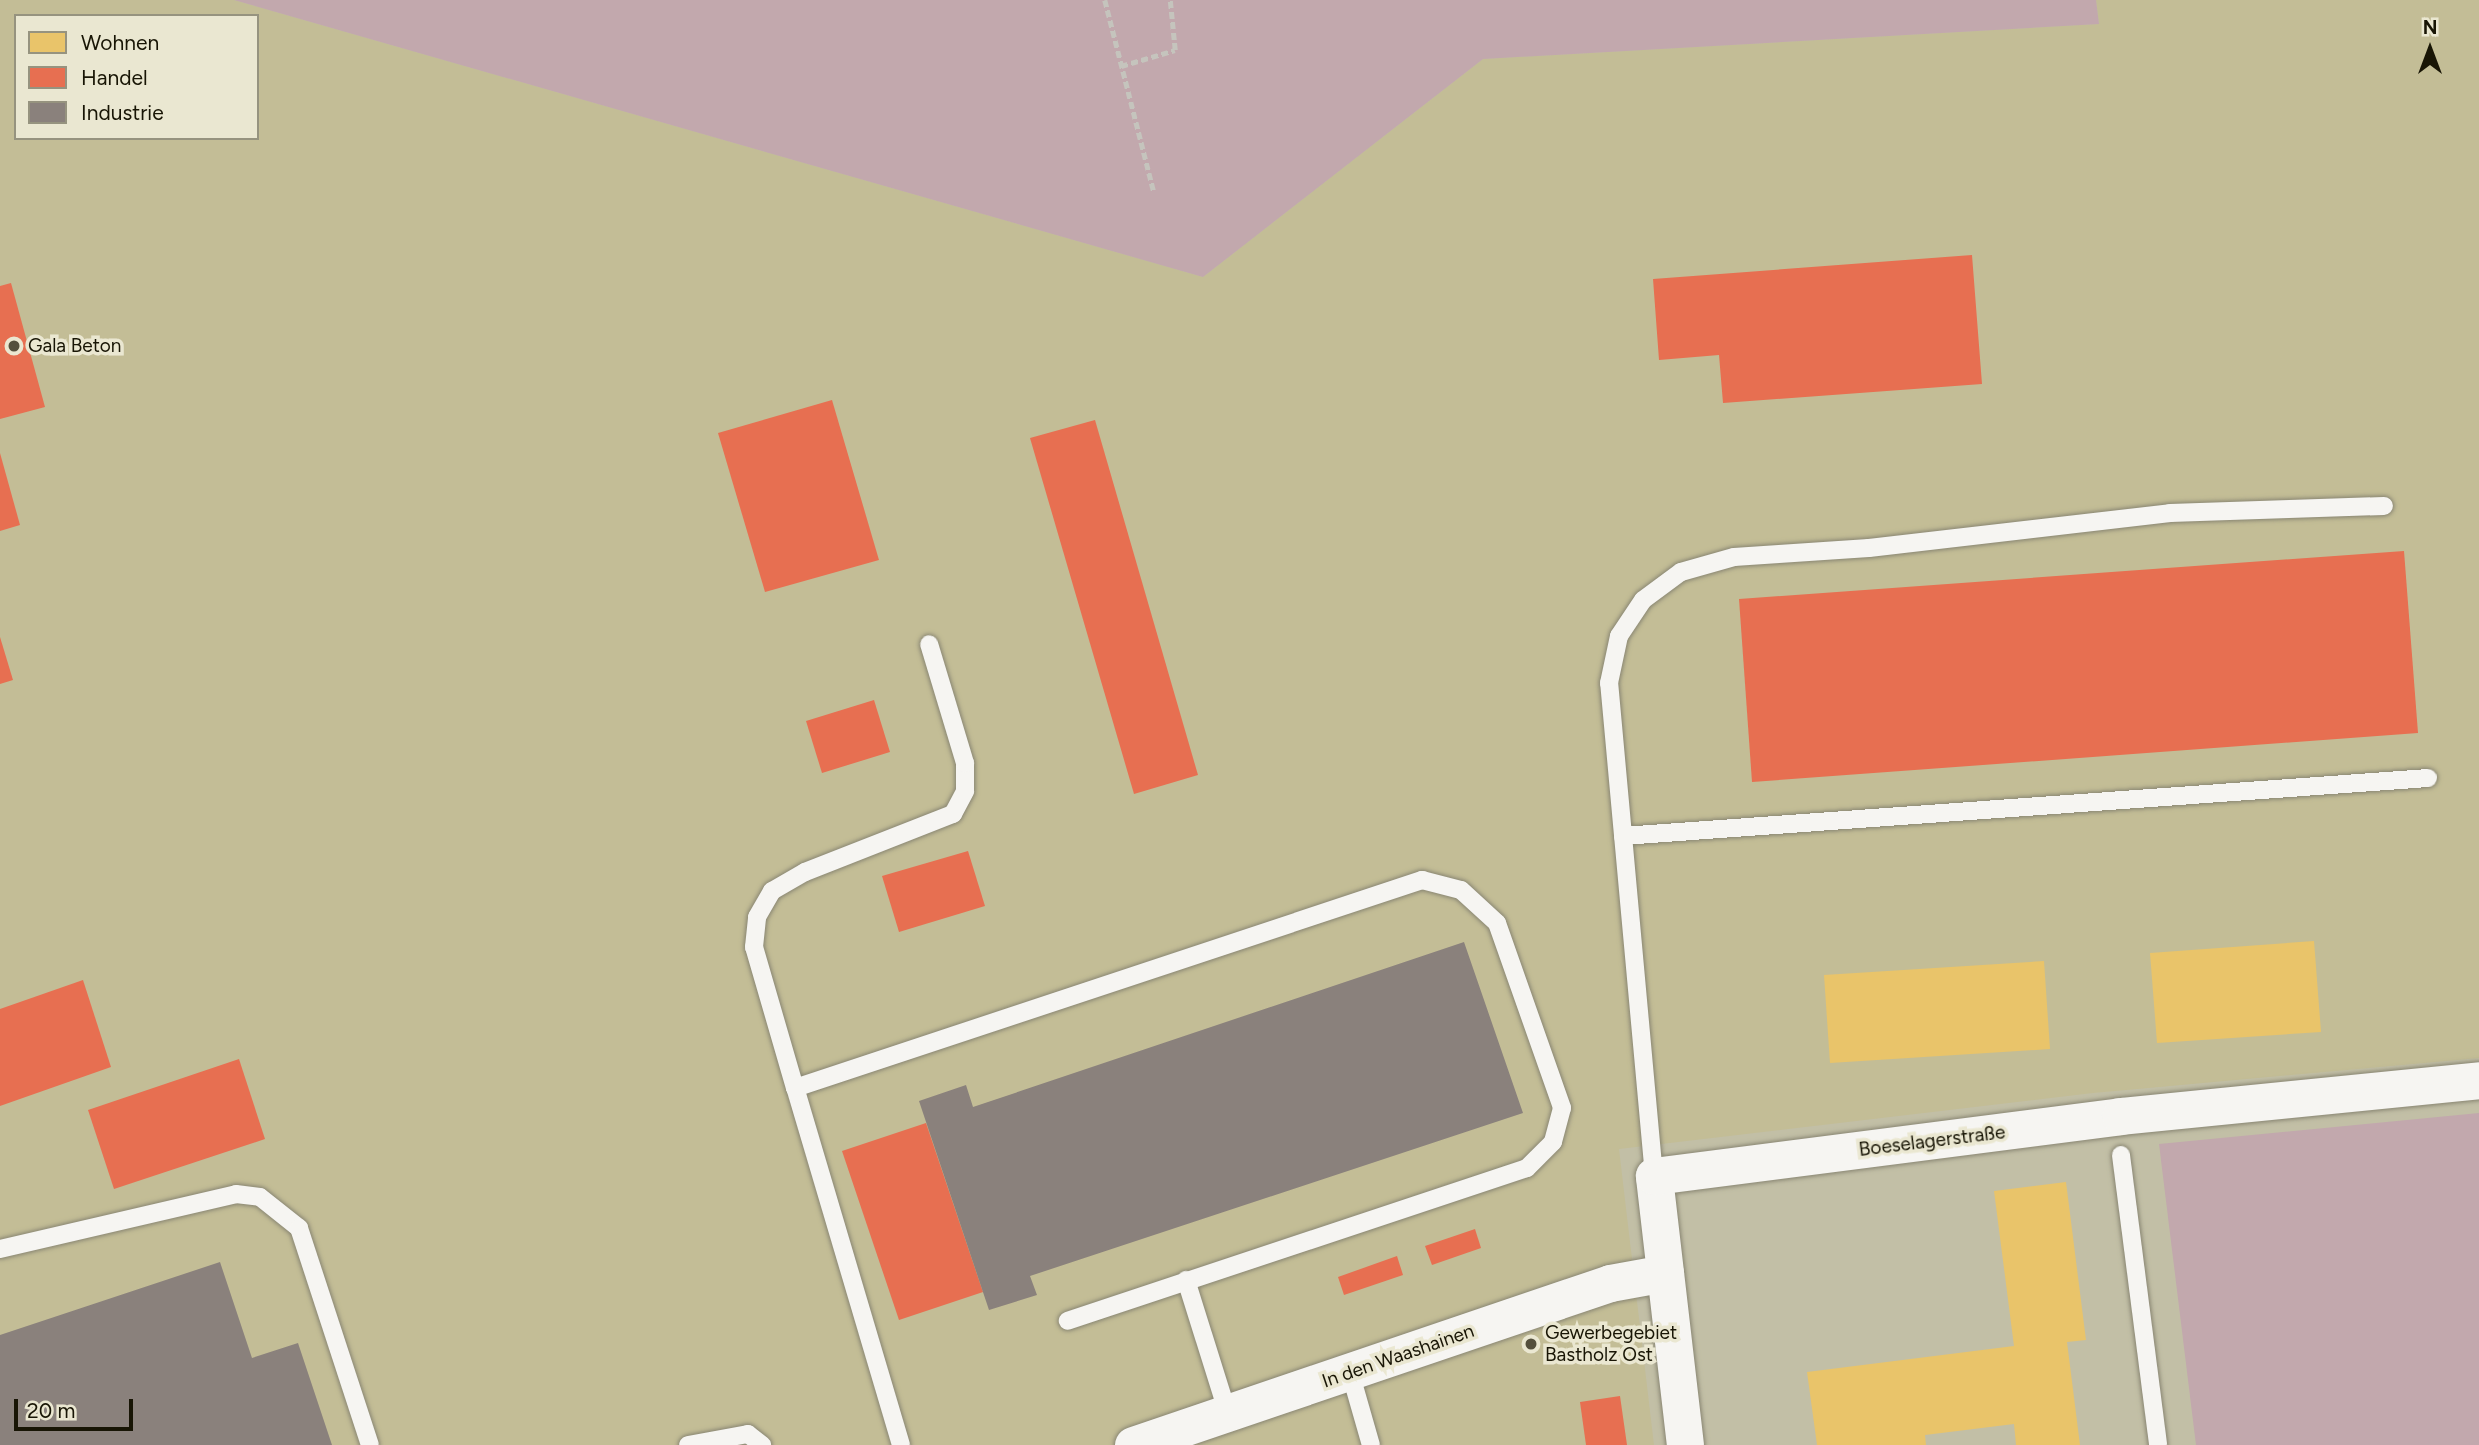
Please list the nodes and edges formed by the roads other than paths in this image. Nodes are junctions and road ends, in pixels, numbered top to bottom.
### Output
1 (2384, 506) dead end
2 (929, 644) dead end
3 (2428, 778) dead end
4 (1623, 835) junction
5 (2479, 1080) edge
6 (795, 1088) junction
7 (2122, 1155) dead end
8 (1654, 1176) junction
9 (0, 1249) edge
10 (1665, 1273) junction
11 (1186, 1280) junction
12 (1068, 1321) dead end
13 (1350, 1373) junction
14 (1228, 1414) junction
15 (370, 1445) edge
16 (688, 1445) edge
17 (762, 1445) edge
18 (901, 1445) edge
19 (1133, 1445) edge
20 (1371, 1445) edge
21 (1685, 1445) edge
22 (2158, 1445) edge

1 - 4 lane
2 - 6 lane
3 - 4 lane
4 - 8 lane
5 - 8 street, Boeselagerstraße
6 - 11 lane
6 - 18 lane
7 - 22 lane
8 - 10 street
9 - 15 lane
10 - 13 street, In den Waashainen
10 - 21 street
11 - 12 lane
11 - 14 lane
13 - 14 street, In den Waashainen
13 - 20 lane
14 - 19 street, In den Waashainen
16 - 17 lane

